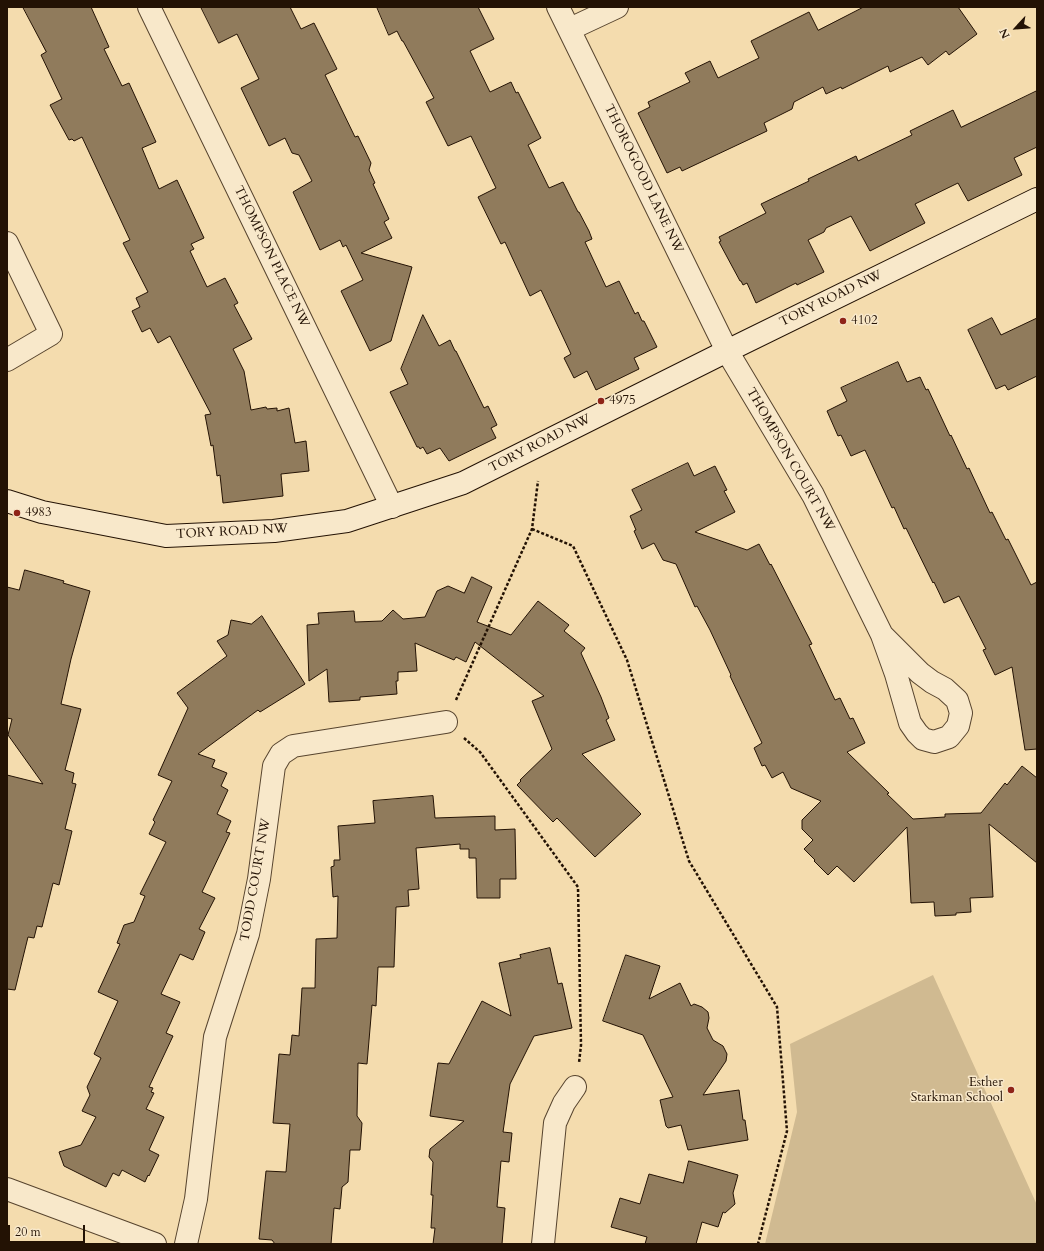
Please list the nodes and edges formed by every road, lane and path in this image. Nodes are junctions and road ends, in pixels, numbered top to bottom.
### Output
1 (149, 7) edge
2 (558, 7) edge
3 (617, 7) edge
4 (570, 30) junction
5 (1037, 199) edge
6 (7, 243) edge
7 (727, 351) junction
8 (7, 360) edge
9 (538, 481) dead end
10 (7, 501) edge
11 (392, 507) junction
12 (532, 529) junction
13 (882, 635) junction
14 (446, 722) junction
15 (575, 1087) joint
16 (7, 1189) edge
17 (155, 1244) edge
18 (186, 1244) edge
19 (543, 1244) edge
20 (758, 1244) edge

1 - 11 street, THOMPSON PLACE NW
2 - 4 street, THOROGOOD LANE NW
3 - 4 street
4 - 7 street, THOROGOOD LANE NW
5 - 7 street, TORY ROAD NW
6 - 8 street
7 - 11 street, TORY ROAD NW
7 - 13 street, THOMPSON COURT NW
9 - 12 path
10 - 11 street, TORY ROAD NW
12 - 14 path
12 - 20 path
13 - 13 street, THOMPSON COURT NW
14 - 15 path
14 - 18 street, TODD COURT NW
15 - 19 street
16 - 17 street

